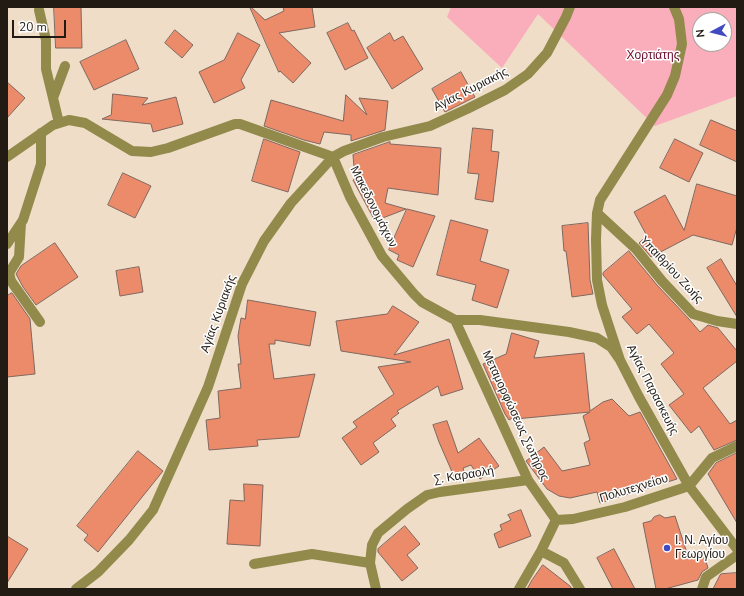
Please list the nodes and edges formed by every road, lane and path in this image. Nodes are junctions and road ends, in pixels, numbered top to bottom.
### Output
1 (570, 7) edge
2 (674, 7) edge
3 (39, 10) dead end
4 (65, 66) dead end
5 (53, 98) junction
6 (59, 123) junction
7 (41, 133) junction
8 (7, 157) edge
9 (333, 157) junction
10 (597, 214) junction
11 (21, 223) junction
12 (7, 244) edge
13 (456, 320) junction
14 (40, 322) dead end
15 (737, 324) edge
16 (620, 360) junction
17 (737, 446) edge
18 (528, 480) junction
19 (689, 486) junction
20 (556, 520) junction
21 (737, 549) edge
22 (542, 550) junction
23 (737, 555) edge
24 (370, 563) junction
25 (254, 564) dead end
26 (76, 589) edge
27 (376, 589) edge
28 (519, 589) edge
29 (580, 589) edge
30 (702, 589) edge

1 - 9 street, Αγίας Κυριακής
2 - 10 street, Αγίας Παρασκευής
3 - 5 street
4 - 5 street
5 - 6 street
6 - 7 street
6 - 9 street
7 - 8 street
7 - 11 street
9 - 13 street, Μακεδονομάχων
9 - 26 street, Αγίας Κυριακής
10 - 15 street, Υπαιθρίου Ζωής
10 - 16 street, Αγίας Παρασκευής
11 - 12 street
11 - 14 street
13 - 16 street, Μακεδονομάχων
13 - 18 street, Μεταμορφώσεως Σωτήρος
16 - 19 street, Αγίας Παρασκευής
17 - 19 street
18 - 20 street, Μεταμορφώσεως Σωτήρος
18 - 24 street, Σ. Καραολή
19 - 20 street, Πολυτεχνείου
19 - 21 street, Αγίας Παρασκευής
20 - 22 street
22 - 28 street
22 - 29 street
23 - 30 street
24 - 25 street
24 - 27 street, Σ. Καραολή

